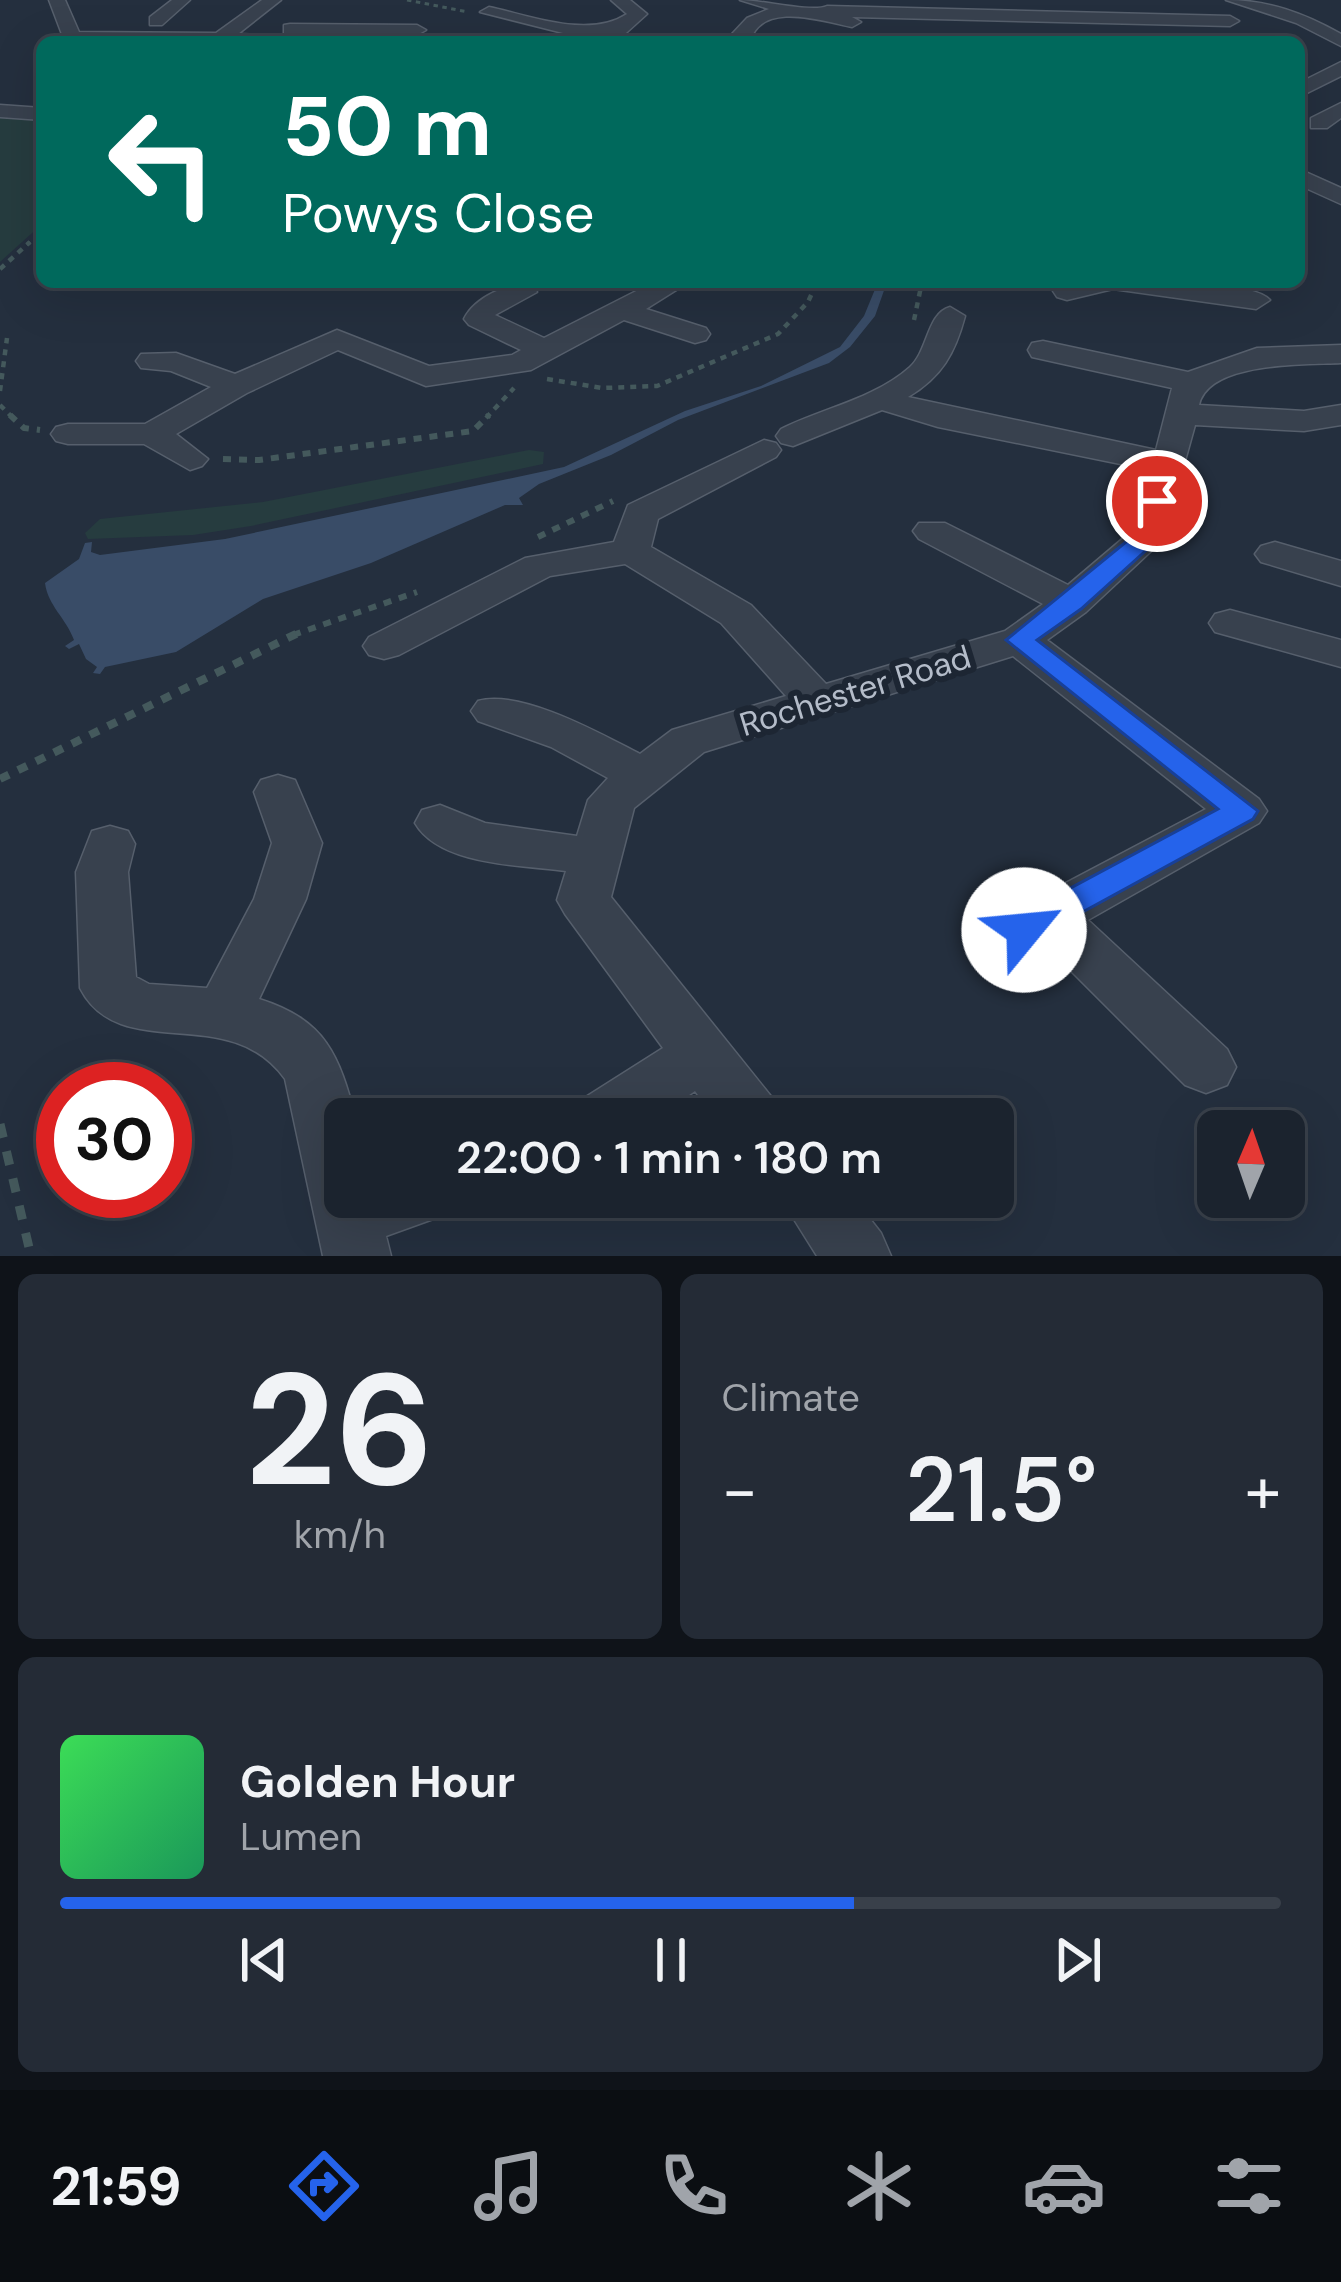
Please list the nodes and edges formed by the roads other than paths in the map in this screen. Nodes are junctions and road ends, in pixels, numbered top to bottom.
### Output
1 (182, 0) edge
2 (273, 0) edge
3 (619, 0) edge
4 (748, 0) edge
5 (1144, 0) edge
6 (518, 3) edge
7 (788, 8) junction
8 (827, 11) dead end
9 (1016, 16) junction
10 (1238, 16) edge
11 (1160, 19) junction
12 (156, 21) dead end
13 (1341, 23) edge
14 (417, 30) dead end
15 (1310, 31) junction
16 (901, 33) dead end
17 (224, 36) edge
18 (368, 36) edge
19 (604, 36) edge
20 (610, 36) edge
21 (741, 36) edge
22 (1017, 36) edge
23 (1341, 40) edge
24 (1341, 68) edge
25 (1305, 88) edge
26 (0, 111) edge
27 (36, 114) edge
28 (1305, 179) edge
29 (1341, 197) edge
30 (1080, 288) edge
31 (1207, 288) edge
32 (1066, 291) dead end
33 (1251, 291) edge
34 (523, 292) dead end
35 (640, 293) edge
36 (950, 316) dead end
37 (694, 334) dead end
38 (545, 350) junction
39 (1042, 350) dead end
40 (1282, 353) junction
41 (1341, 354) edge
42 (152, 361) dead end
43 (236, 386) junction
44 (878, 399) junction
45 (1188, 399) junction
46 (1341, 416) edge
47 (68, 434) road end
48 (152, 434) junction
49 (190, 459) road end
50 (1170, 463) junction
51 (632, 521) junction
52 (932, 531) dead end
53 (1275, 554) dead end
54 (1341, 574) edge
55 (1072, 603) junction
56 (1230, 622) dead end
57 (1019, 640) junction
58 (384, 646) dead end
59 (1341, 654) edge
60 (817, 702) junction
61 (494, 710) dead end
62 (643, 776) junction
63 (278, 792) dead end
64 (440, 823) dead end
65 (110, 844) dead end
66 (596, 857) junction
67 (224, 1013) junction
68 (701, 1055) junction
69 (1206, 1067) dead end
70 (635, 1098) edge
71 (735, 1098) edge
72 (380, 1218) edge
73 (829, 1218) edge
74 (351, 1237) edge
75 (857, 1256) edge

1 - 12 street
2 - 17 street
3 - 20 street
4 - 7 street
5 - 11 street
6 - 19 street
7 - 16 street
7 - 21 street
8 - 9 street
9 - 11 street
9 - 22 street
10 - 11 street
10 - 15 street
10 - 15 street
13 - 15 street
14 - 18 street
15 - 23 street
24 - 25 street
26 - 27 street
28 - 29 street
30 - 32 street
31 - 33 street
33 - 40 street
34 - 38 street
35 - 37 street
35 - 38 street
36 - 44 street
38 - 43 street
39 - 45 street
40 - 41 street
40 - 45 street
42 - 43 street
43 - 48 street
44 - 50 street
44 - 51 street
45 - 46 street
45 - 50 street, Rochester Road
47 - 48 street
48 - 49 street
50 - 55 street, Rochester Road
51 - 58 street
51 - 60 street
52 - 55 street
53 - 54 street
55 - 57 street, Rochester Road
56 - 59 street
57 - 60 street, Rochester Road
57 - 69 street
60 - 62 street, Rochester Road
61 - 62 street
62 - 66 street, Rochester Road
63 - 67 street
64 - 66 street
65 - 67 street
66 - 68 street, Rochester Road
67 - 74 street
68 - 70 street
68 - 71 street, Rochester Road
72 - 74 street
73 - 75 street

